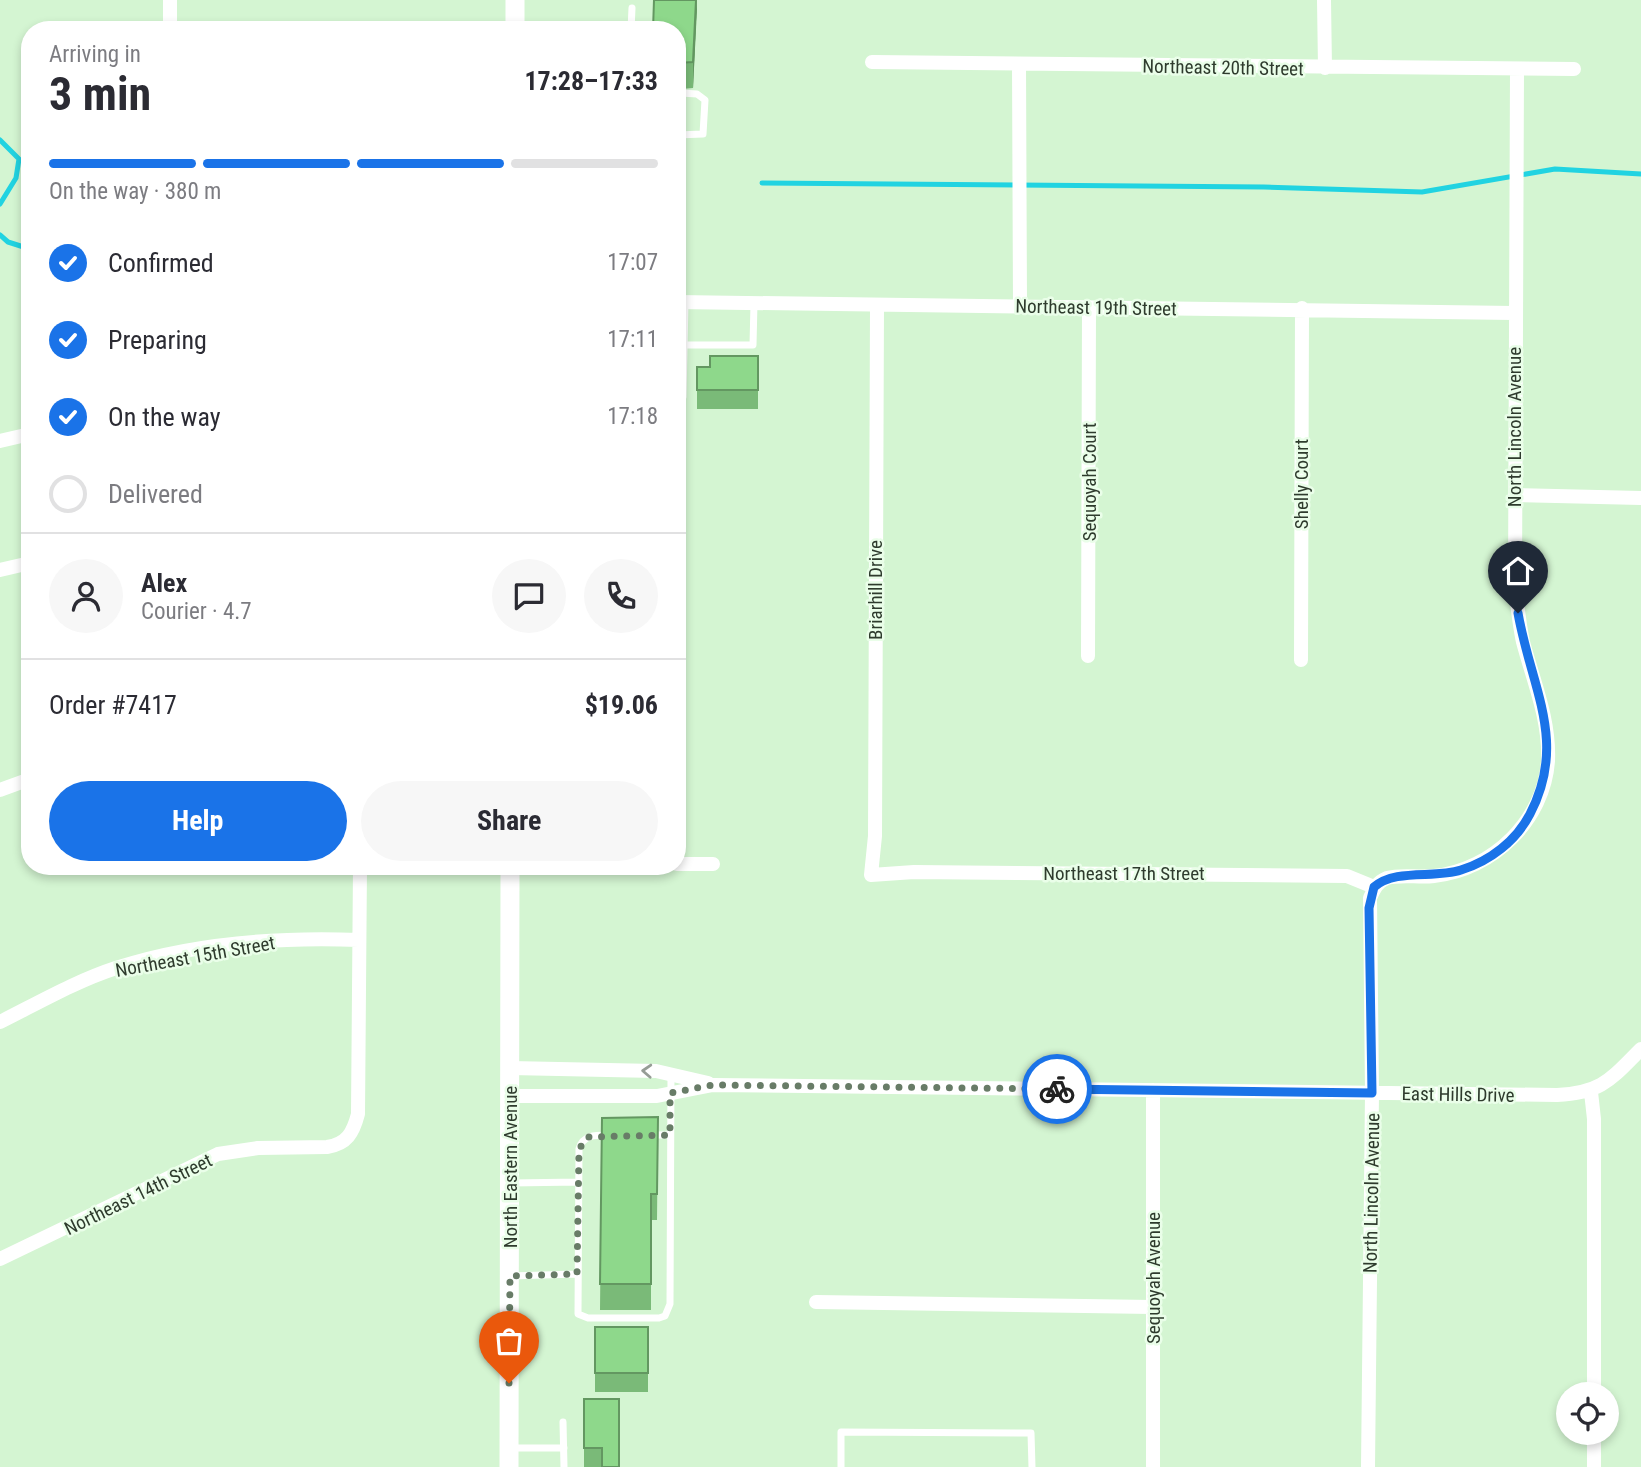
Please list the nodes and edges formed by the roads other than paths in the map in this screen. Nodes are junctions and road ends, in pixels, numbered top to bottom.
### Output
1 (170, 0) edge
2 (515, 0) edge
3 (1324, 0) edge
4 (632, 8) dead end
5 (170, 21) edge
6 (515, 21) edge
7 (631, 21) edge
8 (872, 62) dead end
9 (1020, 64) junction
10 (1325, 68) junction
11 (1517, 69) junction
12 (1574, 69) dead end
13 (686, 93) edge
14 (686, 135) edge
15 (686, 302) edge
16 (754, 303) junction
17 (1020, 305) junction
18 (877, 306) junction
19 (1089, 307) junction
20 (1302, 309) junction
21 (1514, 313) junction
22 (686, 345) edge
23 (21, 436) edge
24 (0, 441) edge
25 (1515, 495) junction
26 (1641, 498) edge
27 (21, 565) edge
28 (0, 570) edge
29 (1088, 656) dead end
30 (1301, 660) dead end
31 (21, 782) edge
32 (0, 790) edge
33 (686, 864) edge
34 (713, 864) dead end
35 (359, 875) edge
36 (510, 875) edge
37 (871, 875) joint
38 (1374, 887) junction
39 (359, 940) junction
40 (0, 1022) edge
41 (1641, 1049) edge
42 (510, 1068) junction
43 (671, 1074) junction
44 (713, 1085) junction
45 (1153, 1090) junction
46 (1591, 1091) junction
47 (670, 1093) junction
48 (1372, 1093) junction
49 (510, 1096) junction
50 (621, 1135) edge
51 (646, 1135) edge
52 (670, 1135) junction
53 (579, 1182) junction
54 (510, 1183) junction
55 (0, 1259) edge
56 (577, 1274) junction
57 (510, 1276) junction
58 (816, 1302) dead end
59 (1153, 1307) junction
60 (1594, 1382) edge
61 (563, 1422) dead end
62 (1594, 1445) edge
63 (564, 1448) junction
64 (509, 1457) edge
65 (564, 1467) edge
66 (841, 1467) edge
67 (1032, 1467) edge
68 (1153, 1467) edge
69 (1368, 1467) edge
70 (1594, 1467) edge

1 - 5 street
2 - 6 main road
3 - 10 street
4 - 7 lane
8 - 9 street, Northeast 20th Street
9 - 10 street, Northeast 20th Street
9 - 17 street
10 - 11 street, Northeast 20th Street
11 - 12 street, Northeast 20th Street
11 - 21 street, North Lincoln Avenue
13 - 14 lane
15 - 16 street, Northeast 19th Street
16 - 18 street, Northeast 19th Street
16 - 22 lane
17 - 18 street, Northeast 19th Street
17 - 19 street, Northeast 19th Street
18 - 37 street, Briarhill Drive
19 - 20 street, Northeast 19th Street
19 - 29 street, Sequoyah Court
20 - 21 street, Northeast 19th Street
20 - 30 street, Shelly Court
21 - 25 street, North Lincoln Avenue
23 - 24 street
25 - 26 street
25 - 38 street, North Lincoln Avenue
27 - 28 street
31 - 32 street
33 - 34 street
35 - 39 street
36 - 42 main road, North Eastern Avenue
37 - 38 street, Northeast 17th Street
38 - 48 street, North Lincoln Avenue
39 - 40 street, Northeast 15th Street
39 - 55 street, Northeast 14th Street
41 - 46 street
43 -> 42 street, East Hills Drive
42 - 49 main road, North Eastern Avenue
43 - 44 street, East Hills Drive
43 - 47 lane
44 - 45 street, East Hills Drive
44 - 47 street, East Hills Drive
45 - 48 street, East Hills Drive
45 - 59 street, Sequoyah Avenue
46 - 48 street, East Hills Drive
46 - 60 street
47 - 49 street, East Hills Drive
47 - 52 lane
48 - 69 street, North Lincoln Avenue
49 - 54 main road, North Eastern Avenue
50 - 53 lane
51 - 52 lane
52 - 56 lane
53 - 54 lane
53 - 56 lane
54 - 57 main road, North Eastern Avenue
56 - 57 lane
57 - 64 main road, North Eastern Avenue
58 - 59 street
59 - 68 street, Sequoyah Avenue
61 - 63 lane
62 - 70 street
63 - 64 lane
63 - 65 lane
66 - 67 lane

